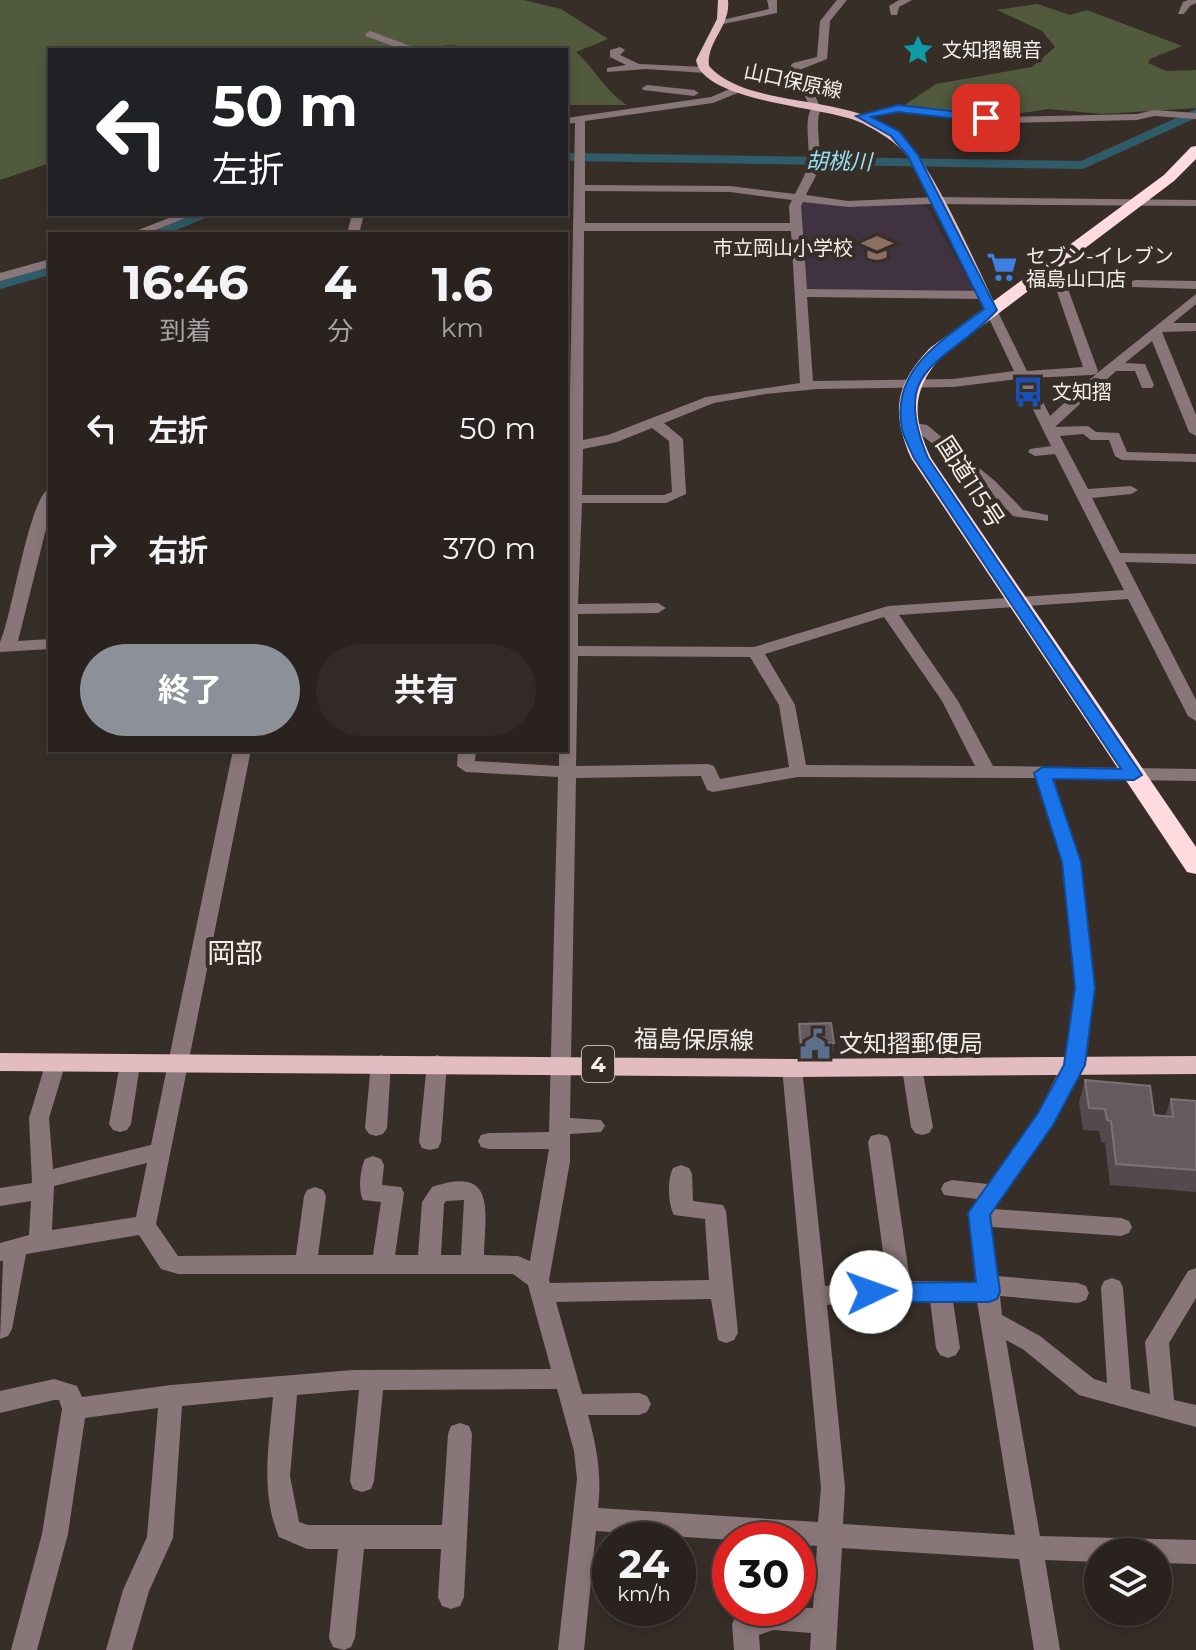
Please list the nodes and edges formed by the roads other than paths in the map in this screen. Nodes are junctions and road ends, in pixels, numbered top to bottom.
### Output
1 (723, 0) edge
2 (772, 0) edge
3 (842, 0) edge
4 (907, 0) edge
5 (1196, 0) edge
6 (1181, 12) dead end
7 (894, 13) dead end
8 (723, 21) junction
9 (370, 34) dead end
10 (407, 48) edge
11 (620, 50) dead end
12 (638, 67) junction
13 (611, 70) dead end
14 (708, 74) junction
15 (647, 88) dead end
16 (736, 90) junction
17 (709, 96) junction
18 (813, 104) junction
19 (861, 116) junction
20 (1196, 116) edge
21 (573, 120) edge
22 (1196, 150) edge
23 (579, 188) junction
24 (798, 197) junction
25 (936, 201) junction
26 (1196, 203) edge
27 (1134, 204) junction
28 (184, 216) edge
29 (577, 227) junction
30 (798, 227) junction
31 (140, 232) edge
32 (48, 264) edge
33 (0, 277) edge
34 (1136, 284) dead end
35 (1196, 285) edge
36 (1062, 289) dead end
37 (802, 293) junction
38 (1196, 298) edge
39 (988, 303) junction
40 (1196, 327) edge
41 (1158, 329) junction
42 (1112, 368) junction
43 (1091, 371) junction
44 (1021, 375) junction
45 (910, 385) junction
46 (1147, 385) dead end
47 (807, 386) junction
48 (653, 422) junction
49 (908, 426) junction
50 (1049, 429) junction
51 (1196, 432) edge
52 (570, 448) edge
53 (1060, 449) junction
54 (1035, 452) dead end
55 (1196, 458) edge
56 (1131, 490) dead end
57 (1083, 494) junction
58 (48, 498) edge
59 (575, 499) junction
60 (1043, 518) dead end
61 (1117, 557) junction
62 (1196, 559) edge
63 (1134, 594) junction
64 (1017, 601) junction
65 (658, 608) dead end
66 (570, 609) junction
67 (888, 611) junction
68 (48, 644) edge
69 (4, 647) edge
70 (568, 651) edge
71 (755, 652) junction
72 (1196, 716) edge
73 (242, 752) edge
74 (467, 752) edge
75 (567, 752) edge
76 (798, 771) junction
77 (567, 772) junction
78 (987, 772) junction
79 (1043, 773) junction
80 (1134, 775) junction
81 (1196, 775) edge
82 (1196, 866) edge
83 (0, 1062) edge
84 (56, 1062) junction
85 (177, 1063) junction
86 (381, 1063) junction
87 (437, 1063) junction
88 (130, 1064) junction
89 (561, 1064) junction
90 (1074, 1065) junction
91 (1196, 1065) edge
92 (792, 1068) junction
93 (912, 1068) junction
94 (120, 1124) dead end
95 (594, 1126) dead end
96 (922, 1127) dead end
97 (376, 1128) dead end
98 (559, 1133) junction
99 (489, 1141) dead end
100 (430, 1142) dead end
101 (879, 1142) dead end
102 (158, 1152) junction
103 (373, 1165) dead end
104 (681, 1174) dead end
105 (43, 1185) junction
106 (952, 1189) dead end
107 (991, 1195) junction
108 (315, 1196) dead end
109 (0, 1197) edge
110 (980, 1217) junction
111 (145, 1225) junction
112 (1121, 1227) dead end
113 (40, 1241) junction
114 (8, 1251) edge
115 (383, 1264) junction
116 (429, 1264) junction
117 (472, 1264) junction
118 (306, 1265) junction
119 (1196, 1278) edge
120 (539, 1286) junction
121 (1112, 1288) dead end
122 (721, 1289) junction
123 (988, 1289) junction
124 (900, 1290) junction
125 (940, 1291) junction
126 (1078, 1293) dead end
127 (814, 1296) junction
128 (991, 1320) junction
129 (0, 1329) edge
130 (726, 1333) dead end
131 (948, 1348) dead end
132 (372, 1379) junction
133 (565, 1379) junction
134 (286, 1386) junction
135 (171, 1396) junction
136 (1120, 1396) junction
137 (0, 1402) edge
138 (639, 1404) dead end
139 (573, 1405) junction
140 (1163, 1407) junction
141 (74, 1409) junction
142 (1196, 1416) edge
143 (460, 1434) dead end
144 (362, 1481) dead end
145 (584, 1519) junction
146 (831, 1536) junction
147 (352, 1537) junction
148 (454, 1537) junction
149 (1029, 1548) junction
150 (1196, 1552) edge
151 (451, 1597) dead end
152 (824, 1622) junction
153 (342, 1638) dead end
154 (24, 1650) edge
155 (119, 1650) edge
156 (571, 1650) edge
157 (747, 1650) edge
158 (823, 1650) edge
159 (1047, 1650) edge

1 - 8 main road
2 - 8 street
3 - 18 street
4 - 7 street
5 - 6 street
8 - 14 main road
9 - 10 street
11 - 12 street
12 - 13 street
12 - 14 street
14 - 16 main road, 山口保原線
14 - 17 street
15 - 17 street
16 - 17 street
16 - 18 main road, 山口保原線
17 - 21 street
18 - 19 main road, 山口保原線
18 - 24 street
19 - 20 street
19 - 25 main road, 山口保原線
21 - 23 street
22 - 27 highway
23 - 24 street
23 - 29 street
24 - 25 street
24 - 30 street
25 - 27 street
25 - 39 main road, 山口保原線
26 - 27 street
27 - 39 highway
28 - 31 street
29 - 30 street
29 - 52 street
30 - 37 street
32 - 33 street
34 - 35 street
36 - 43 street
37 - 39 street
37 - 47 street
38 - 41 street
39 - 44 street
39 - 45 highway
40 - 41 street
41 - 42 street
41 - 51 street
42 - 43 street
42 - 46 street
42 - 50 street
43 - 44 street
44 - 45 street
44 - 50 street
45 - 47 street
45 - 49 highway, 国道115号
47 - 48 street
48 - 52 street
48 - 59 street
49 - 60 street
49 - 64 highway, 国道115号
50 - 53 street
50 - 55 street
52 - 59 street
53 - 54 street
53 - 57 street
56 - 57 street
57 - 61 street
58 - 69 street
59 - 66 street
61 - 62 street
61 - 63 street
63 - 64 street
63 - 72 street
64 - 67 street
64 - 80 highway, 国道115号
65 - 66 street
66 - 70 street
67 - 71 street
67 - 78 street
68 - 69 street
70 - 71 street
71 - 76 street
73 - 85 street
74 - 77 street
75 - 77 street
76 - 77 street
76 - 78 street
77 - 89 street
78 - 79 street
79 - 80 street
79 - 90 street
80 - 81 street
80 - 82 highway, 国道115号
83 - 84 main road, 福島保原線 / 4
84 - 88 main road, 福島保原線 / 4
84 - 105 street
85 - 86 main road, 福島保原線 / 4
85 - 88 main road, 福島保原線 / 4
85 - 102 street
86 - 87 main road, 福島保原線 / 4
86 - 97 street
87 - 89 main road, 福島保原線 / 4
87 - 100 street
88 - 94 street
89 - 92 main road, 福島保原線 / 4
89 - 98 street
90 - 91 main road, 福島保原線 / 4
90 - 93 main road, 福島保原線 / 4
90 - 107 street
92 - 93 main road, 福島保原線 / 4
92 - 127 street
93 - 96 street
95 - 98 street
98 - 99 street
98 - 120 street
101 - 124 street
102 - 105 street
102 - 111 street
103 - 115 street
104 - 122 street
105 - 109 street
105 - 113 street
106 - 107 street
107 - 110 street
108 - 118 street
110 - 112 street
110 - 123 street
111 - 113 street
111 - 118 street
113 - 114 street
114 - 129 street
115 - 116 street
115 - 118 street
116 - 117 street
116 - 117 street
117 - 120 street
119 - 140 street
120 - 122 street
120 - 133 street
121 - 136 street
122 - 130 street
123 - 125 street
123 - 126 street
123 - 128 street
124 - 125 street
124 - 127 street
125 - 131 street
127 - 146 street
128 - 136 street
128 - 149 street
132 - 133 street
132 - 134 street
132 - 144 street
133 - 139 street
134 - 135 street
134 - 147 street
135 - 141 street
135 - 155 street
136 - 140 street
137 - 141 street
138 - 139 street
139 - 145 street
140 - 142 street
141 - 154 street
143 - 148 street
145 - 146 street
145 - 156 street
146 - 149 street
146 - 152 street
147 - 148 street
147 - 153 street
148 - 151 street
149 - 150 street
149 - 159 street
152 - 157 street
152 - 158 street

